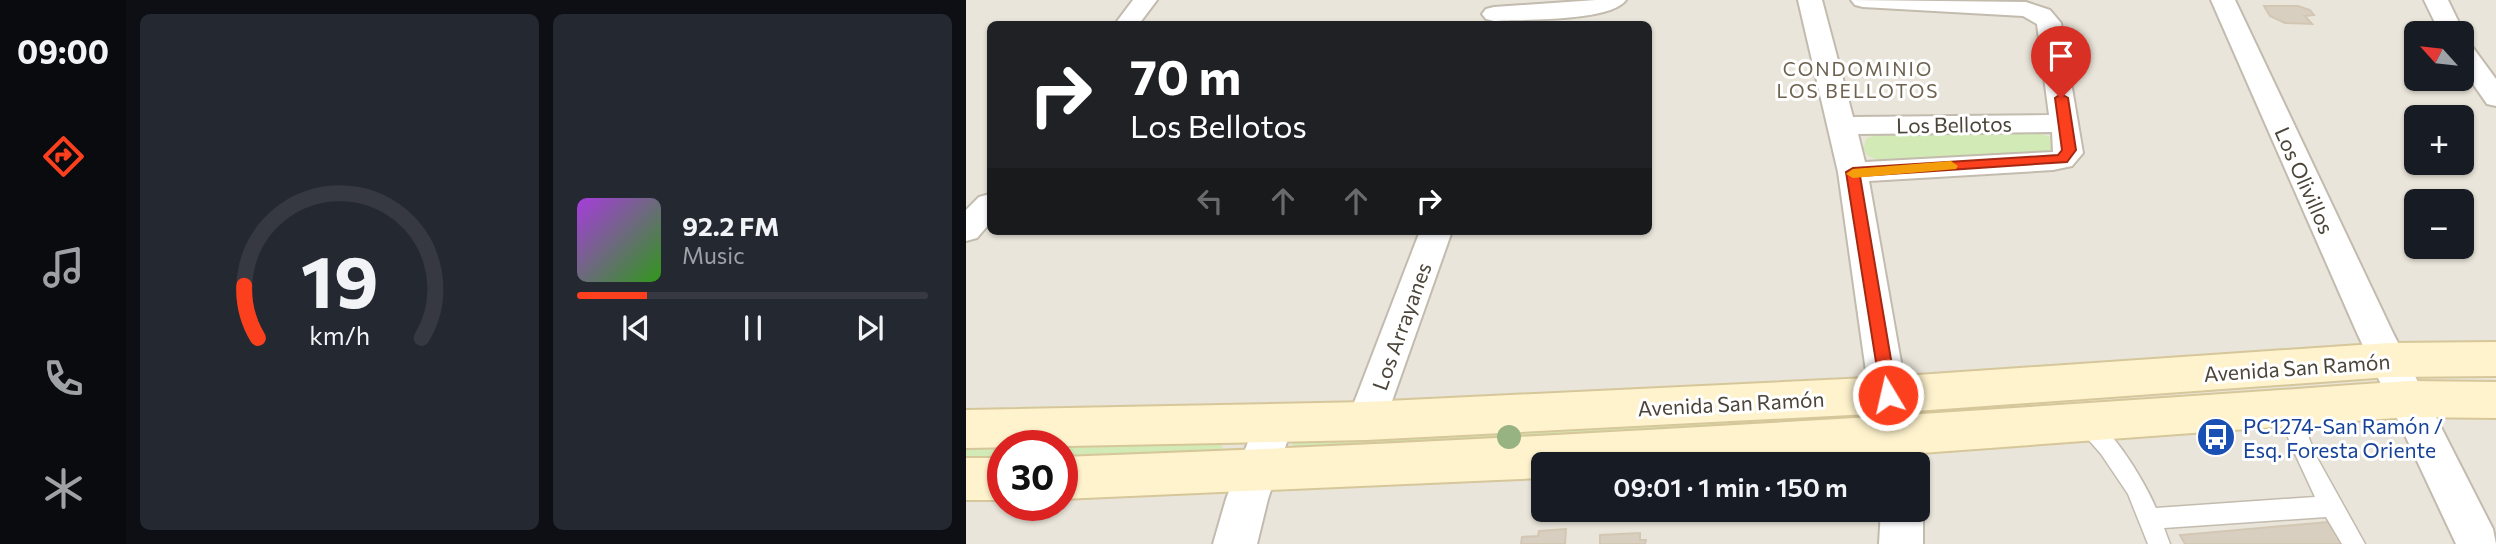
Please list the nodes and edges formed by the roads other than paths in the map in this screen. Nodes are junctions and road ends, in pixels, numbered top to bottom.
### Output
1 (1145, 0) edge
2 (1614, 0) edge
3 (1810, 0) edge
4 (1863, 0) edge
5 (2223, 0) edge
6 (2436, 0) edge
7 (1494, 13) edge
8 (1129, 21) edge
9 (2446, 21) edge
10 (2474, 57) edge
11 (2496, 63) edge
12 (2474, 67) edge
13 (2496, 98) edge
14 (2065, 122) junction
15 (1843, 126) junction
16 (1853, 172) junction
17 (987, 208) edge
18 (966, 230) edge
19 (1435, 235) edge
20 (2496, 359) edge
21 (2389, 360) junction
22 (2409, 399) junction
23 (2496, 400) edge
24 (2288, 408) junction
25 (1366, 421) junction
26 (2084, 423) junction
27 (1274, 424) junction
28 (966, 429) edge
29 (1894, 431) edge
30 (1256, 472) junction
31 (966, 478) edge
32 (1078, 478) edge
33 (987, 479) edge
34 (2331, 506) junction
35 (2149, 519) junction
36 (1902, 522) edge
37 (1236, 544) edge
38 (1901, 544) edge
39 (2159, 544) edge
40 (2354, 544) edge
41 (2478, 544) edge

1 - 8 street
2 - 7 street
3 - 15 street
4 - 14 street, Los Bellotos
5 - 21 street, Los Olivillos
6 - 9 street
10 - 11 street
12 - 13 street
14 - 15 street, Los Bellotos
14 - 16 street, Los Bellotos
15 - 16 street
16 - 29 street
17 - 18 street
19 - 25 street, Los Arrayanes
20 - 21 street, Avenida San Ramón
21 - 22 street, Los Olivillos
21 - 29 street, Avenida San Ramón
22 - 23 street, Avenida San Ramón
22 - 24 street, Avenida San Ramón
22 - 41 street, Los Olivillos
24 - 26 street, Avenida San Ramón
24 - 34 lane
25 - 27 street, Avenida San Ramón
25 - 29 street, Avenida San Ramón
26 - 29 street, Avenida San Ramón
26 - 35 lane
27 - 28 street, Avenida San Ramón
27 - 30 street
29 - 30 street, Avenida San Ramón
30 - 32 street, Avenida San Ramón
30 - 37 street
31 - 33 street
34 - 35 lane
34 - 40 lane
35 - 39 lane
36 - 38 street

